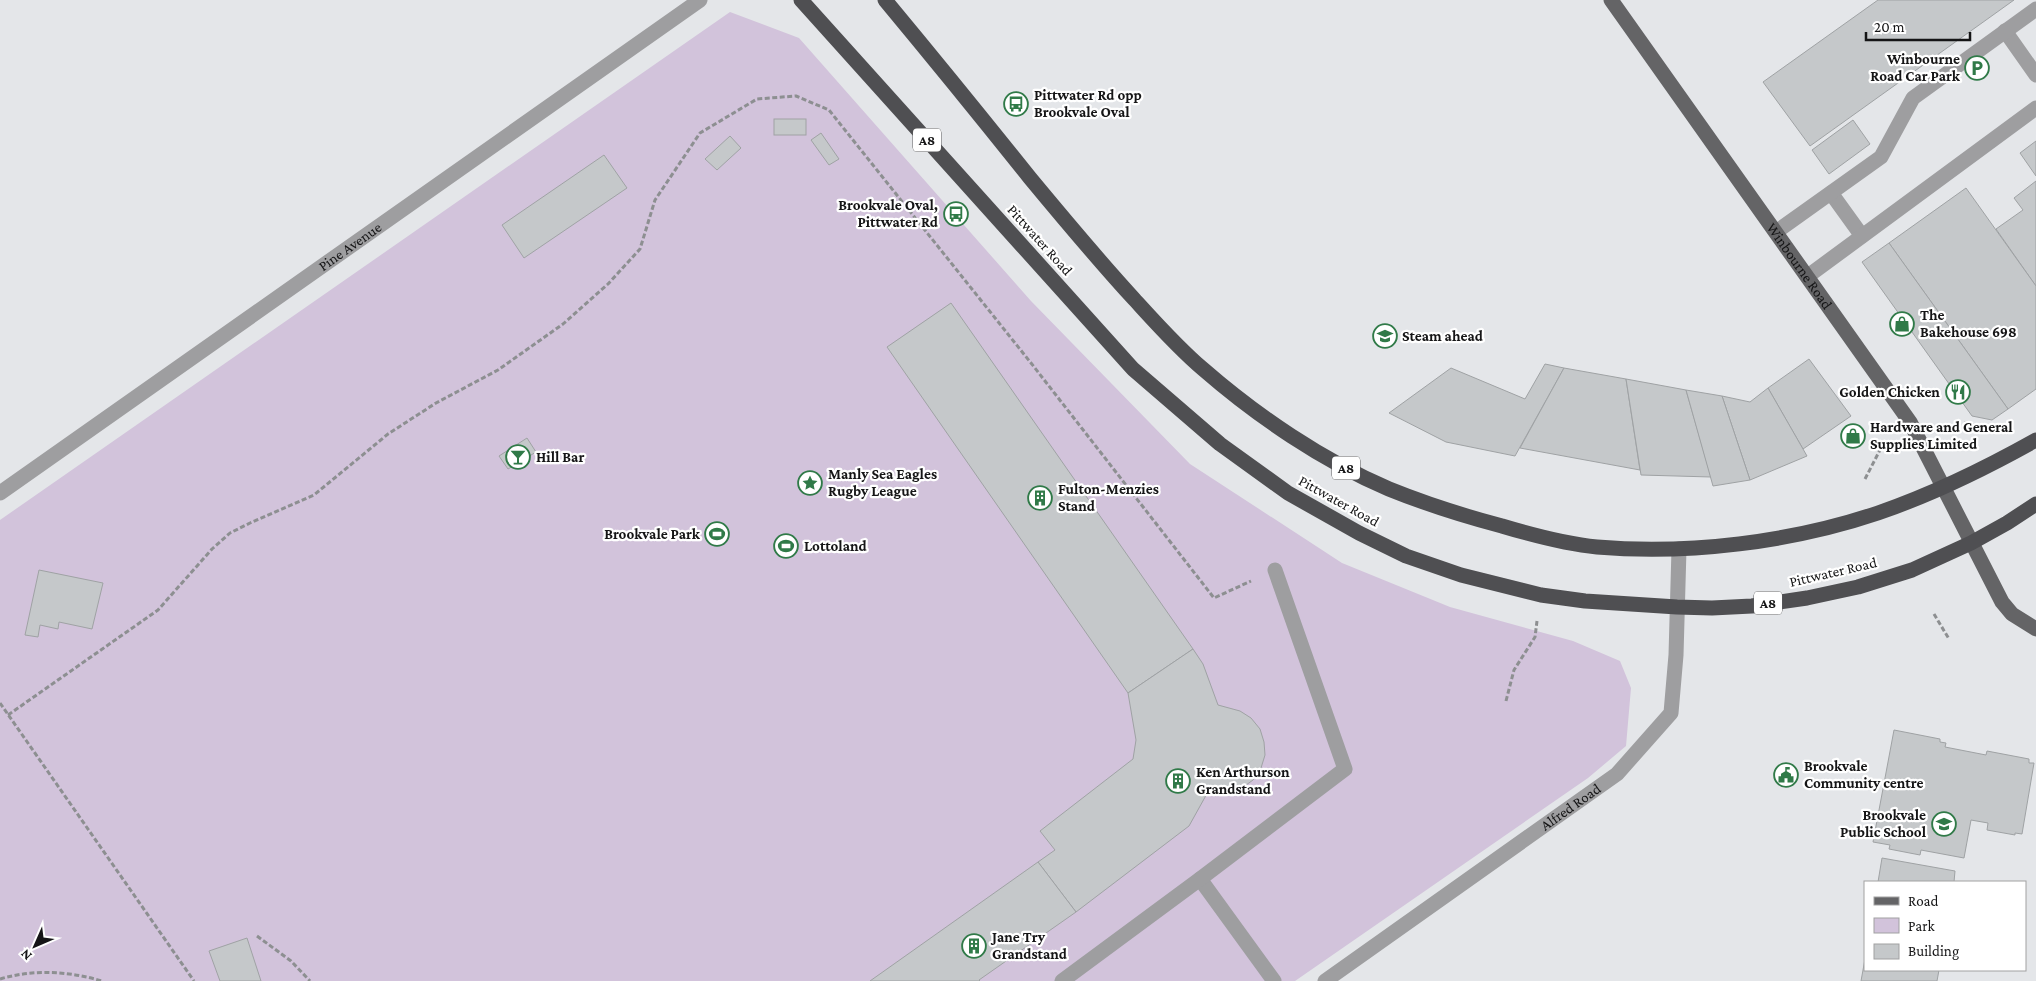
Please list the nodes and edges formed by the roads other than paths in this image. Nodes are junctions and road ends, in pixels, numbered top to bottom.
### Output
1 (700, 0) edge
2 (801, 0) edge
3 (885, 0) edge
4 (1611, 0) edge
5 (2036, 9) edge
6 (2005, 31) junction
7 (2036, 75) edge
8 (2036, 108) edge
9 (1830, 193) junction
10 (1776, 232) junction
11 (1862, 236) junction
12 (1808, 276) junction
13 (2036, 440) edge
14 (1943, 487) junction
15 (0, 492) edge
16 (2036, 504) edge
17 (1971, 543) junction
18 (1679, 549) junction
19 (1275, 570) road end
20 (1677, 607) junction
21 (2036, 629) edge
22 (1200, 879) junction
23 (1062, 981) edge
24 (1274, 981) edge
25 (1325, 981) edge

1 - 15 street, Pine Avenue
2 - 20 highway, Pittwater Road / A8
3 - 18 highway, Pittwater Road / A8
4 - 10 main road, Winbourne Road
5 - 6 street
6 - 7 street
6 - 9 street
8 - 11 street
9 - 10 street
9 - 11 street
10 - 12 main road, Winbourne Road
11 - 12 street
12 - 14 main road, Winbourne Road
13 - 14 highway, Pittwater Road / A8
14 - 17 main road, Winbourne Road
14 - 18 highway, Pittwater Road / A8
16 - 17 highway, Pittwater Road / A8
17 - 20 highway, Pittwater Road / A8
17 - 21 main road, Winbourne Road
18 - 20 street, Alfred Road
19 - 22 street
20 - 25 street, Alfred Road
22 - 23 street
22 - 24 street

